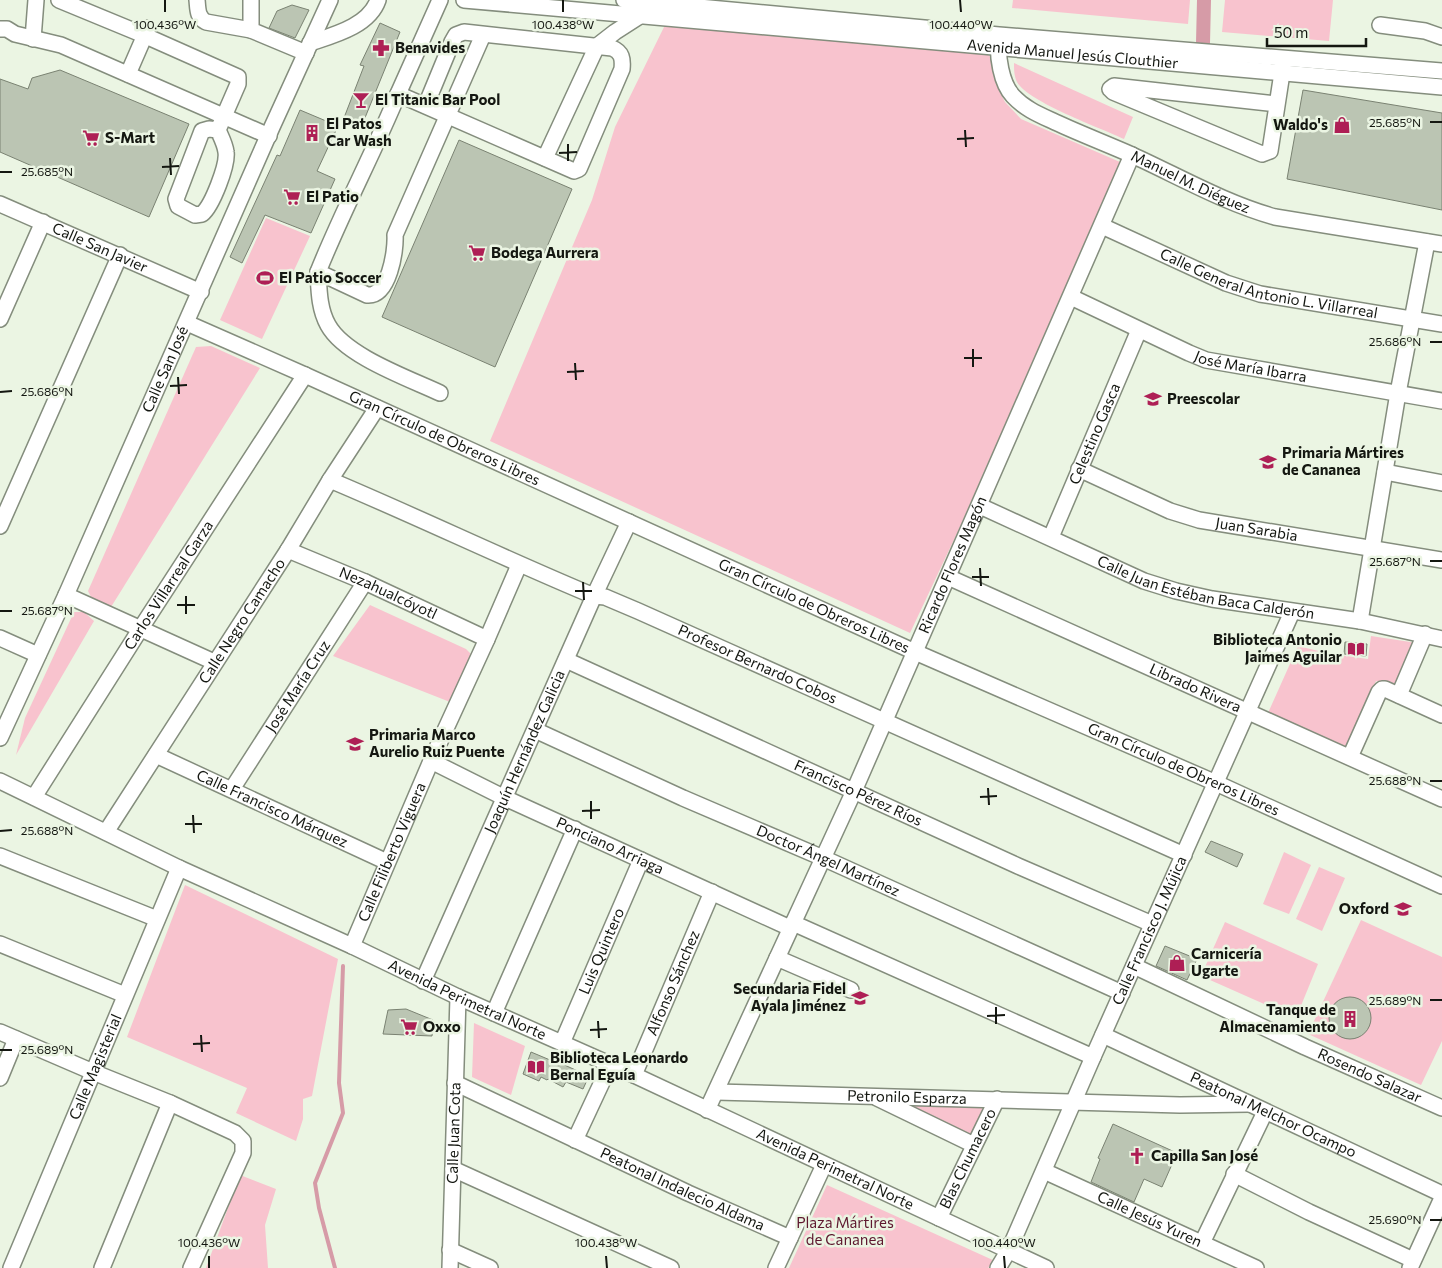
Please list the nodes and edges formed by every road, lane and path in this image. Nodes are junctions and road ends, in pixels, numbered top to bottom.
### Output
1 (27, 0) edge
2 (36, 0) edge
3 (59, 0) edge
4 (83, 0) edge
5 (197, 0) edge
6 (251, 0) edge
7 (330, 0) edge
8 (378, 0) edge
9 (440, 0) edge
10 (464, 0) edge
11 (624, 0) edge
12 (660, 4) junction
13 (611, 6) edge
14 (641, 15) junction
15 (1380, 25) dead end
16 (3, 29) edge
17 (144, 30) junction
18 (251, 30) junction
19 (29, 33) junction
20 (483, 35) junction
21 (1442, 38) edge
22 (999, 41) junction
23 (598, 46) junction
24 (308, 48) junction
25 (1283, 66) junction
26 (127, 68) junction
27 (1442, 71) edge
28 (1442, 87) edge
29 (398, 94) junction
30 (1277, 104) junction
31 (426, 106) junction
32 (448, 115) junction
33 (226, 118) junction
34 (270, 131) junction
35 (1132, 155) junction
36 (546, 158) junction
37 (0, 204) edge
38 (43, 222) junction
39 (1102, 226) junction
40 (1426, 242) junction
41 (1442, 244) edge
42 (120, 255) junction
43 (318, 272) junction
44 (200, 292) junction
45 (1071, 297) junction
46 (1413, 318) junction
47 (0, 319) edge
48 (187, 323) junction
49 (1442, 324) edge
50 (1139, 330) junction
51 (305, 375) junction
52 (440, 393) dead end
53 (1398, 393) junction
54 (1442, 401) edge
55 (377, 408) junction
56 (1079, 469) junction
57 (1385, 472) junction
58 (330, 480) junction
59 (1442, 482) edge
60 (980, 506) junction
61 (629, 522) junction
62 (0, 526) edge
63 (1051, 537) junction
64 (1372, 548) junction
65 (288, 550) junction
66 (1442, 560) edge
67 (519, 565) junction
68 (948, 577) junction
69 (365, 582) junction
70 (66, 596) junction
71 (594, 596) junction
72 (1292, 612) junction
73 (1360, 621) junction
74 (141, 628) junction
75 (1425, 634) junction
76 (0, 638) edge
77 (487, 639) junction
78 (1442, 639) edge
79 (915, 652) junction
80 (38, 655) junction
81 (566, 660) junction
82 (214, 662) junction
83 (1399, 695) junction
84 (1248, 712) junction
85 (1442, 715) edge
86 (884, 722) junction
87 (535, 730) junction
88 (0, 738) edge
89 (156, 754) junction
90 (1350, 757) junction
91 (431, 761) junction
92 (0, 781) edge
93 (1216, 783) junction
94 (232, 789) junction
95 (854, 791) junction
96 (34, 797) junction
97 (505, 798) junction
98 (1442, 799) edge
99 (575, 829) junction
100 (106, 832) junction
101 (1184, 855) junction
102 (0, 856) edge
103 (822, 858) junction
104 (641, 860) junction
105 (387, 862) junction
106 (179, 868) junction
107 (1442, 886) edge
108 (712, 892) junction
109 (157, 919) junction
110 (1152, 924) junction
111 (791, 926) junction
112 (0, 944) edge
113 (352, 946) junction
114 (777, 958) junction
115 (1134, 966) junction
116 (423, 980) junction
117 (851, 990) dead end
118 (1122, 993) junction
119 (125, 995) junction
120 (458, 997) junction
121 (494, 1013) junction
122 (0, 1032) edge
123 (1103, 1035) junction
124 (16, 1039) junction
125 (562, 1043) junction
126 (1093, 1057) junction
127 (610, 1065) junction
128 (93, 1072) junction
129 (634, 1075) junction
130 (0, 1078) edge
131 (455, 1083) junction
132 (716, 1092) junction
133 (871, 1096) junction
134 (997, 1099) junction
135 (1073, 1102) junction
136 (170, 1103) junction
137 (1249, 1104) junction
138 (1442, 1108) edge
139 (707, 1110) junction
140 (1265, 1112) junction
141 (575, 1140) junction
142 (974, 1145) junction
143 (824, 1165) junction
144 (452, 1169) junction
145 (1044, 1171) junction
146 (1234, 1174) junction
147 (1442, 1196) edge
148 (939, 1218) junction
149 (790, 1238) junction
150 (1202, 1243) junction
151 (450, 1250) junction
152 (1009, 1250) junction
153 (1411, 1264) edge
154 (11, 1268) edge
155 (102, 1268) edge
156 (191, 1268) edge
157 (450, 1268) edge
158 (490, 1268) edge
159 (671, 1268) edge
160 (776, 1268) edge
161 (998, 1268) edge
162 (1046, 1268) edge
163 (1256, 1268) edge

1 - 19 street
2 - 19 street
3 - 17 street
4 - 17 street
5 - 18 street
6 - 18 street
7 - 24 street, Calle San José
8 - 24 street
9 - 29 street
10 - 13 street, Avenida Manuel Jesús Clouthier
11 - 12 street, Avenida Manuel Jesús Clouthier
12 - 14 street
12 - 22 street, Avenida Manuel Jesús Clouthier
13 - 14 street, Avenida Manuel Jesús Clouthier
14 - 22 street, Avenida Manuel Jesús Clouthier
14 - 23 street
15 - 21 street
16 - 19 street
17 - 26 street
17 - 33 street
18 - 24 street
19 - 26 street
20 - 23 street
20 - 31 street
20 - 32 street
22 - 25 street, Avenida Manuel Jesús Clouthier
22 - 35 street, Manuel M. Diéguez
23 - 36 street
23 - 36 street
24 - 34 street, Calle San José
25 - 27 street, Avenida Manuel Jesús Clouthier
25 - 28 street, Avenida Manuel Jesús Clouthier
25 - 30 street
26 - 33 street
29 - 31 street
29 - 43 street
30 - 30 street
31 - 32 street
32 - 36 street
32 - 43 street
33 - 33 street
33 - 34 street
34 - 44 street, Calle San José
35 - 39 street, Ricardo Flores Magón
35 - 40 street, Manuel M. Diéguez
37 - 38 street, Calle San Javier
38 - 42 street, Calle San Javier
38 - 47 street
39 - 45 street, Ricardo Flores Magón
39 - 46 street, Calle General Antonio L. Villarreal
40 - 41 street, Manuel M. Diéguez
40 - 46 street
42 - 44 street, Calle San Javier
42 - 62 street
43 - 52 street
44 - 48 street, Calle San José
45 - 50 street, José María Ibarra
45 - 60 street, Ricardo Flores Magón
46 - 49 street, Calle General Antonio L. Villarreal
46 - 53 street
48 - 51 street, Gran Círculo de Obreros Libres
48 - 70 street, Calle San José
50 - 53 street, José María Ibarra
50 - 56 street, Celestino Gasca
51 - 55 street, Gran Círculo de Obreros Libres
51 - 74 street, Carlos Villarreal Garza
53 - 54 street, José María Ibarra
53 - 57 street
55 - 58 street, Calle Negro Camacho
55 - 61 street, Gran Círculo de Obreros Libres
56 - 63 street, Celestino Gasca
56 - 64 street, Juan Sarabia
57 - 59 street
57 - 64 street
58 - 65 street, Calle Negro Camacho
58 - 67 street, Profesor Bernardo Cobos
60 - 63 street, Calle Juan Estéban Baca Calderón
60 - 68 street, Ricardo Flores Magón
61 - 71 street, Joaquín Hernández Galicia
61 - 79 street, Gran Círculo de Obreros Libres
63 - 72 street, Calle Juan Estéban Baca Calderón
64 - 66 street, Juan Sarabia
64 - 73 street
65 - 69 street, Nezahualcóyotl
65 - 82 street, Calle Negro Camacho
67 - 71 street, Profesor Bernardo Cobos
67 - 77 street, Calle Filiberto Viguera
68 - 79 street, Ricardo Flores Magón
68 - 84 street, Librado Rivera
69 - 77 street, Nezahualcóyotl
69 - 94 street, José María Cruz
70 - 74 street
70 - 80 street, Calle San José
71 - 81 street, Joaquín Hernández Galicia
71 - 86 street, Profesor Bernardo Cobos
72 - 73 street, Calle Juan Estéban Baca Calderón
72 - 84 street, Calle Francisco J. Mújica
73 - 75 street, Calle Juan Estéban Baca Calderón
74 - 82 street
74 - 96 street, Carlos Villarreal Garza
75 - 78 street, Calle Juan Estéban Baca Calderón
75 - 83 street
76 - 80 street
77 - 91 street, Calle Filiberto Viguera
79 - 86 street, Ricardo Flores Magón
79 - 93 street, Gran Círculo de Obreros Libres
80 - 88 street, Calle San José
81 - 87 street, Joaquín Hernández Galicia
81 - 95 street, Francisco Pérez Ríos
82 - 89 street, Calle Negro Camacho
83 - 85 street
83 - 90 street
84 - 90 street, Librado Rivera
84 - 93 street, Calle Francisco J. Mújica
86 - 95 street, Ricardo Flores Magón
86 - 101 street, Profesor Bernardo Cobos
87 - 97 street, Joaquín Hernández Galicia
87 - 103 street, Doctor Ángel Martínez
89 - 94 street, Calle Francisco Márquez
89 - 100 street, Calle Negro Camacho
90 - 98 street, Librado Rivera
91 - 97 street, Ponciano Arriaga
91 - 105 street, Calle Filiberto Viguera
92 - 96 street, Avenida Perimetral Norte
93 - 101 street, Calle Francisco J. Mújica
93 - 107 street, Gran Círculo de Obreros Libres
94 - 105 street, Calle Francisco Márquez
95 - 103 street, Ricardo Flores Magón
95 - 110 street, Francisco Pérez Ríos
96 - 100 street, Avenida Perimetral Norte
97 - 99 street, Ponciano Arriaga
97 - 116 street, Joaquín Hernández Galicia
99 - 104 street, Ponciano Arriaga
99 - 121 street
100 - 106 street, Avenida Perimetral Norte
101 - 110 street, Calle Francisco J. Mújica
102 - 109 street
103 - 111 street, Ricardo Flores Magón
103 - 118 street, Doctor Ángel Martínez
104 - 108 street, Ponciano Arriaga
104 - 125 street, Luis Quintero
105 - 113 street, Calle Filiberto Viguera
106 - 109 street, Calle Magisterial
106 - 113 street, Avenida Perimetral Norte
108 - 111 street, Ponciano Arriaga
108 - 129 street, Alfonso Sánchez
109 - 119 street, Calle Magisterial
110 - 115 street, Calle Francisco J. Mújica
111 - 114 street, Ricardo Flores Magón
111 - 126 street, Ponciano Arriaga
112 - 119 street
113 - 116 street, Avenida Perimetral Norte
114 - 117 street
114 - 132 street, Ricardo Flores Magón
115 - 118 street, Calle Francisco J. Mújica
115 - 138 street, Rosendo Salazar
116 - 120 street, Avenida Perimetral Norte
118 - 123 street, Calle Francisco J. Mújica
119 - 128 street, Calle Magisterial
120 - 121 street, Avenida Perimetral Norte
120 - 131 street, Calle Juan Cota
121 - 125 street, Avenida Perimetral Norte
122 - 124 street
123 - 126 street, Calle Francisco J. Mújica
123 - 137 street, Peatonal Melchor Ocampo
124 - 128 street
124 - 130 street
125 - 127 street, Avenida Perimetral Norte
126 - 135 street, Calle Francisco J. Mújica
127 - 129 street, Avenida Perimetral Norte
127 - 141 street
128 - 136 street
128 - 154 street, Calle Magisterial
129 - 139 street, Avenida Perimetral Norte
131 - 141 street, Peatonal Indalecio Aldama
131 - 144 street, Calle Juan Cota
132 - 133 street, Petronilo Esparza
132 - 139 street, Ricardo Flores Magón
133 - 134 street, Petronilo Esparza
133 - 142 street
134 - 135 street, Petronilo Esparza
134 - 142 street, Blas Chumacero
135 - 137 street, Petronilo Esparza
135 - 145 street, Calle Francisco J. Mújica
136 - 155 street
136 - 156 street
137 - 140 street, Peatonal Melchor Ocampo
139 - 143 street, Avenida Perimetral Norte
140 - 146 street
140 - 147 street, Peatonal Melchor Ocampo
141 - 149 street, Peatonal Indalecio Aldama
142 - 148 street, Blas Chumacero
143 - 148 street, Avenida Perimetral Norte
143 - 149 street
144 - 151 street, Calle Juan Cota
144 - 159 street
145 - 150 street, Calle Jesús Yuren
145 - 152 street, Calle Francisco J. Mújica
146 - 150 street
146 - 153 street
147 - 153 street
148 - 152 street, Avenida Perimetral Norte
149 - 160 street
150 - 163 street, Calle Jesús Yuren
151 - 157 street, Calle Juan Cota
151 - 158 street
152 - 161 street, Calle Francisco J. Mújica
152 - 162 street, Avenida Perimetral Norte

